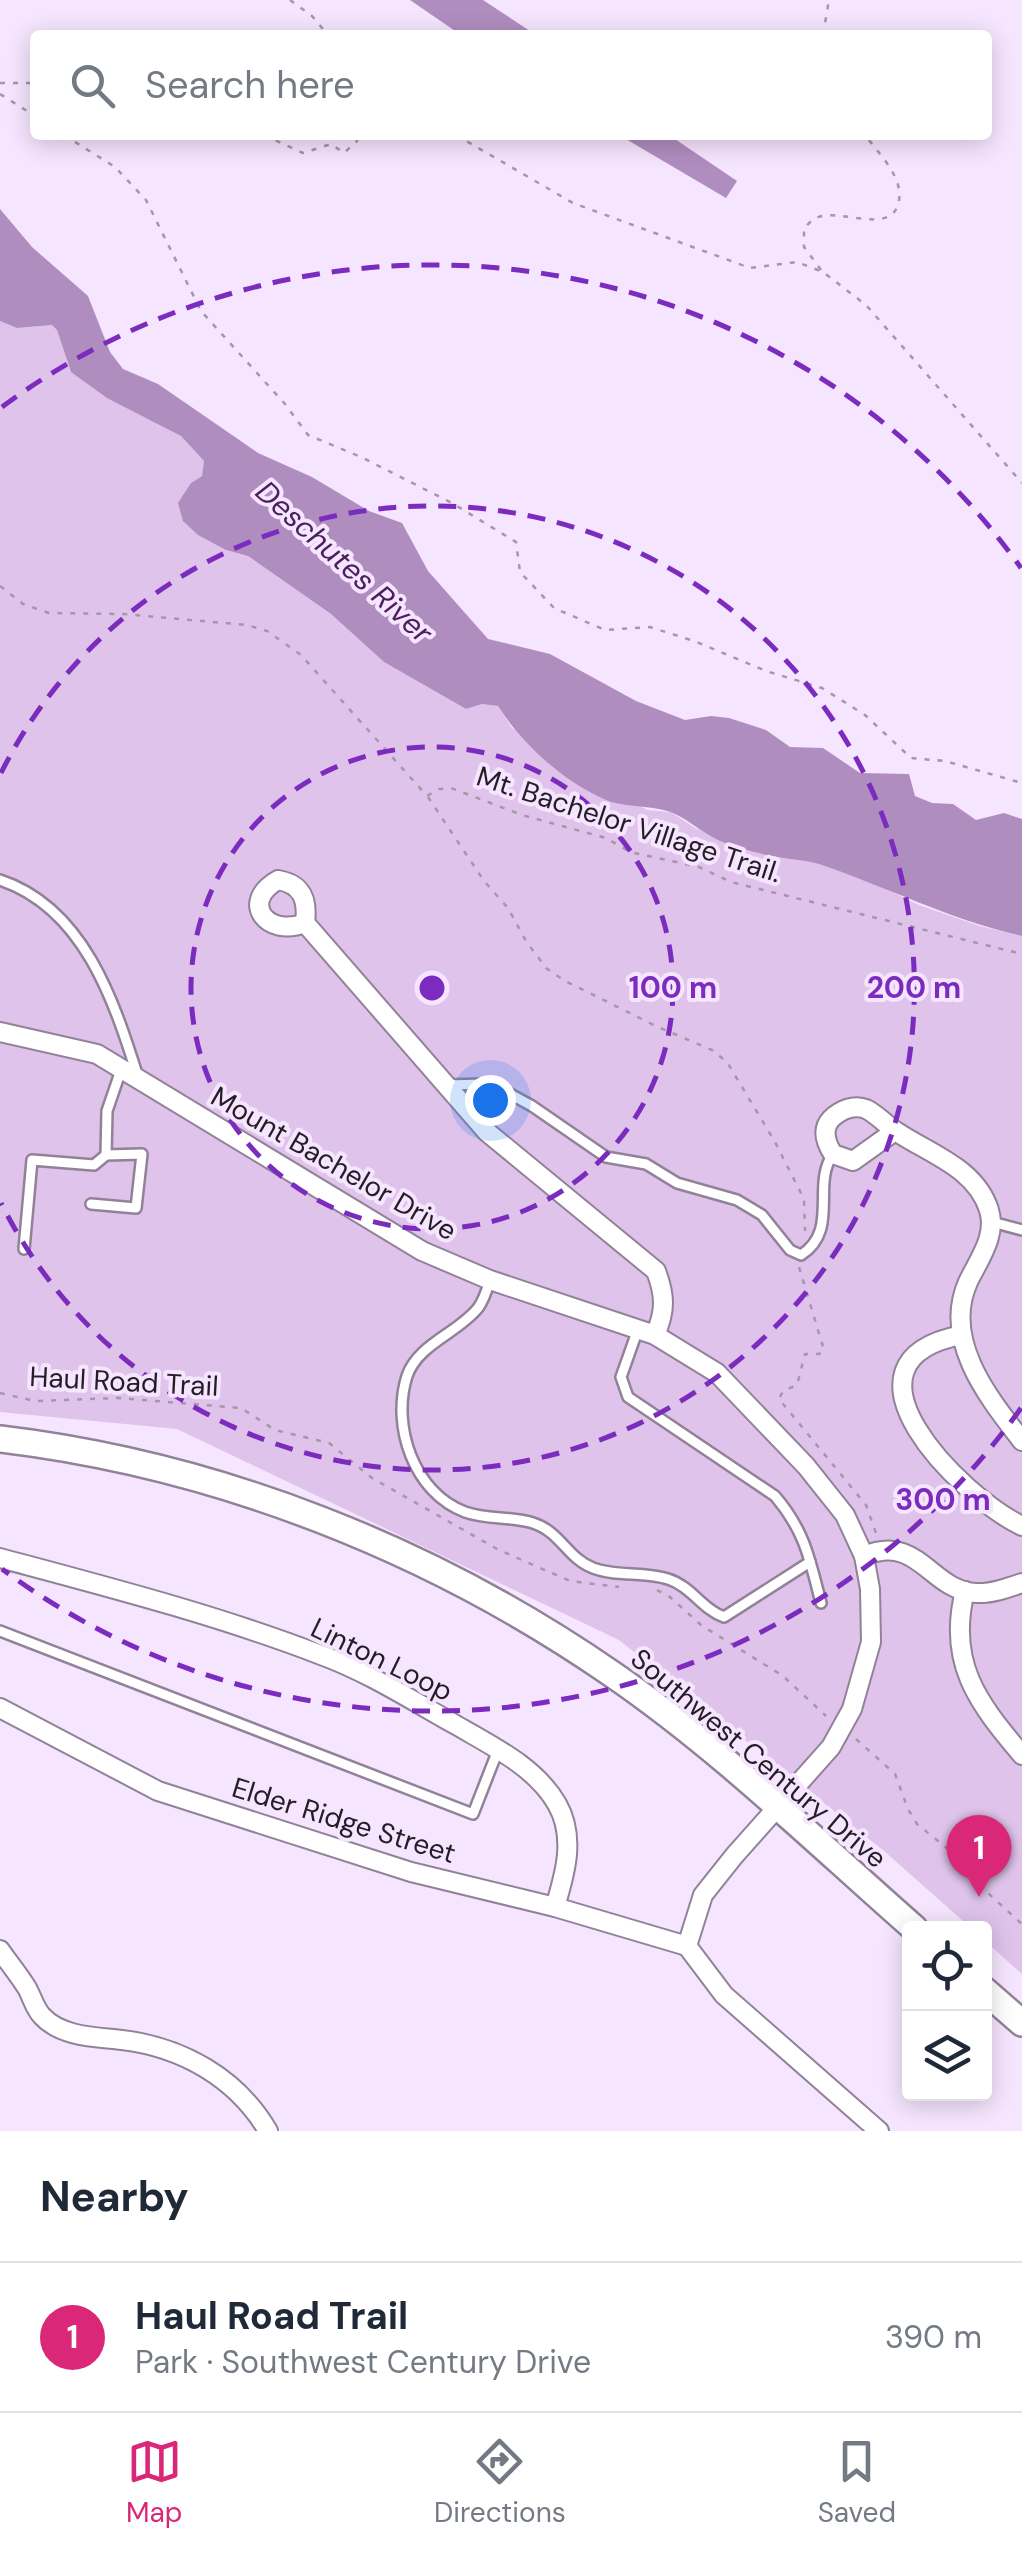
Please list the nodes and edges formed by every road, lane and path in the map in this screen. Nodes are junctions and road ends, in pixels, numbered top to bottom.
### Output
1 (290, 0) edge
2 (828, 0) edge
3 (324, 30) edge
4 (824, 30) edge
5 (0, 83) edge
6 (30, 83) edge
7 (0, 94) edge
8 (30, 113) edge
9 (72, 140) edge
10 (275, 140) edge
11 (357, 140) edge
12 (465, 140) edge
13 (869, 140) edge
14 (823, 272) junction
15 (1022, 483) edge
16 (0, 586) edge
17 (1022, 784) edge
18 (428, 796) junction
19 (0, 880) edge
20 (306, 923) dead end
21 (1022, 954) edge
22 (0, 1032) edge
23 (121, 1070) junction
24 (138, 1080) junction
25 (444, 1084) junction
26 (896, 1131) junction
27 (833, 1154) junction
28 (106, 1155) junction
29 (91, 1204) dead end
30 (992, 1222) junction
31 (1022, 1230) edge
32 (24, 1249) dead end
33 (797, 1254) junction
34 (490, 1280) junction
35 (647, 1332) junction
36 (962, 1335) junction
37 (0, 1393) edge
38 (0, 1438) edge
39 (1021, 1438) edge
40 (1022, 1526) edge
41 (872, 1553) junction
42 (1, 1562) edge
43 (810, 1562) junction
44 (1022, 1583) edge
45 (620, 1587) dead end
46 (654, 1589) dead end
47 (965, 1591) junction
48 (821, 1603) dead end
49 (0, 1631) edge
50 (0, 1708) edge
51 (842, 1728) junction
52 (498, 1750) junction
53 (1022, 1755) edge
54 (776, 1807) junction
55 (555, 1908) junction
56 (906, 1921) edge
57 (1022, 1924) edge
58 (687, 1946) junction
59 (0, 1950) edge
60 (992, 1997) edge
61 (1022, 2023) edge
62 (268, 2131) edge
63 (879, 2131) edge

1 - 3 path
2 - 4 path
5 - 6 path
7 - 8 path
9 - 17 path
10 - 11 path
12 - 14 path
13 - 14 path
14 - 15 path
16 - 18 path
18 - 21 path, Mt. Bachelor Village Trail.
18 - 33 path
19 - 24 lane
20 - 25 street
22 - 23 street, Mount Bachelor Drive
23 - 24 street, Mount Bachelor Drive
23 - 28 lane
24 - 34 street, Mount Bachelor Drive
25 - 33 lane
25 - 35 street
26 - 27 street
26 - 27 street
26 - 30 street
27 - 33 lane
28 - 29 lane
28 - 32 lane
30 - 31 lane
30 - 36 street
33 - 41 path
34 - 35 street, Mount Bachelor Drive
34 - 43 lane
35 - 41 street, Mount Bachelor Drive
35 - 43 lane
36 - 39 street
36 - 40 street
37 - 45 path, Haul Road Trail
38 - 54 main road, Southwest Century Drive
41 - 47 street
41 - 51 street, Mount Bachelor Drive
42 - 52 street, Linton Loop
43 - 48 lane
44 - 47 street
46 - 51 path
47 - 53 street
49 - 52 lane
50 - 55 street, Elder Ridge Street
51 - 54 street, Mount Bachelor Drive
51 - 57 path
52 - 55 street, Linton Loop
54 - 56 main road, Southwest Century Drive
54 - 58 street, Mount Bachelor Drive
55 - 58 street, Elder Ridge Street
58 - 63 street
59 - 62 street
60 - 61 main road

